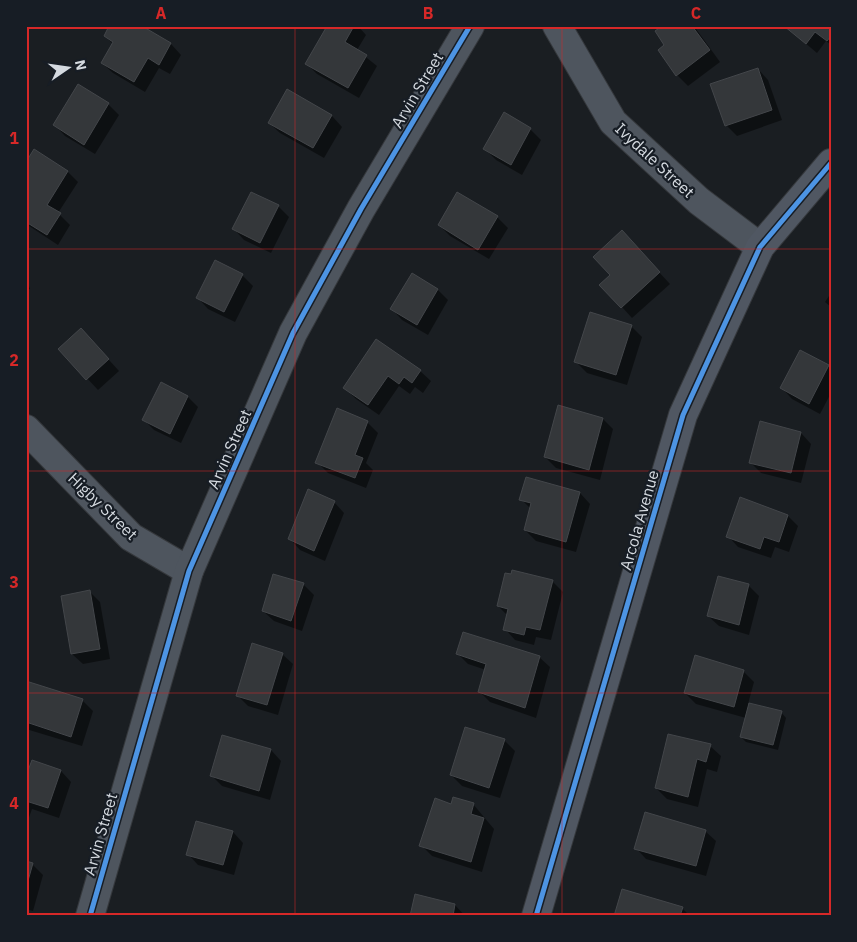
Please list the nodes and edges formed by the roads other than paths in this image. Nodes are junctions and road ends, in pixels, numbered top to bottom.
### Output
1 (470, 26) edge
2 (557, 26) edge
3 (831, 163) edge
4 (760, 247) junction
5 (26, 429) edge
6 (189, 571) junction
7 (90, 916) edge
8 (536, 916) edge

1 - 6 street, Arvin Street
2 - 4 street, Ivydale Street
3 - 4 street, Arcola Avenue
4 - 8 street, Arcola Avenue
5 - 6 street, Higby Street
6 - 7 street, Arvin Street

